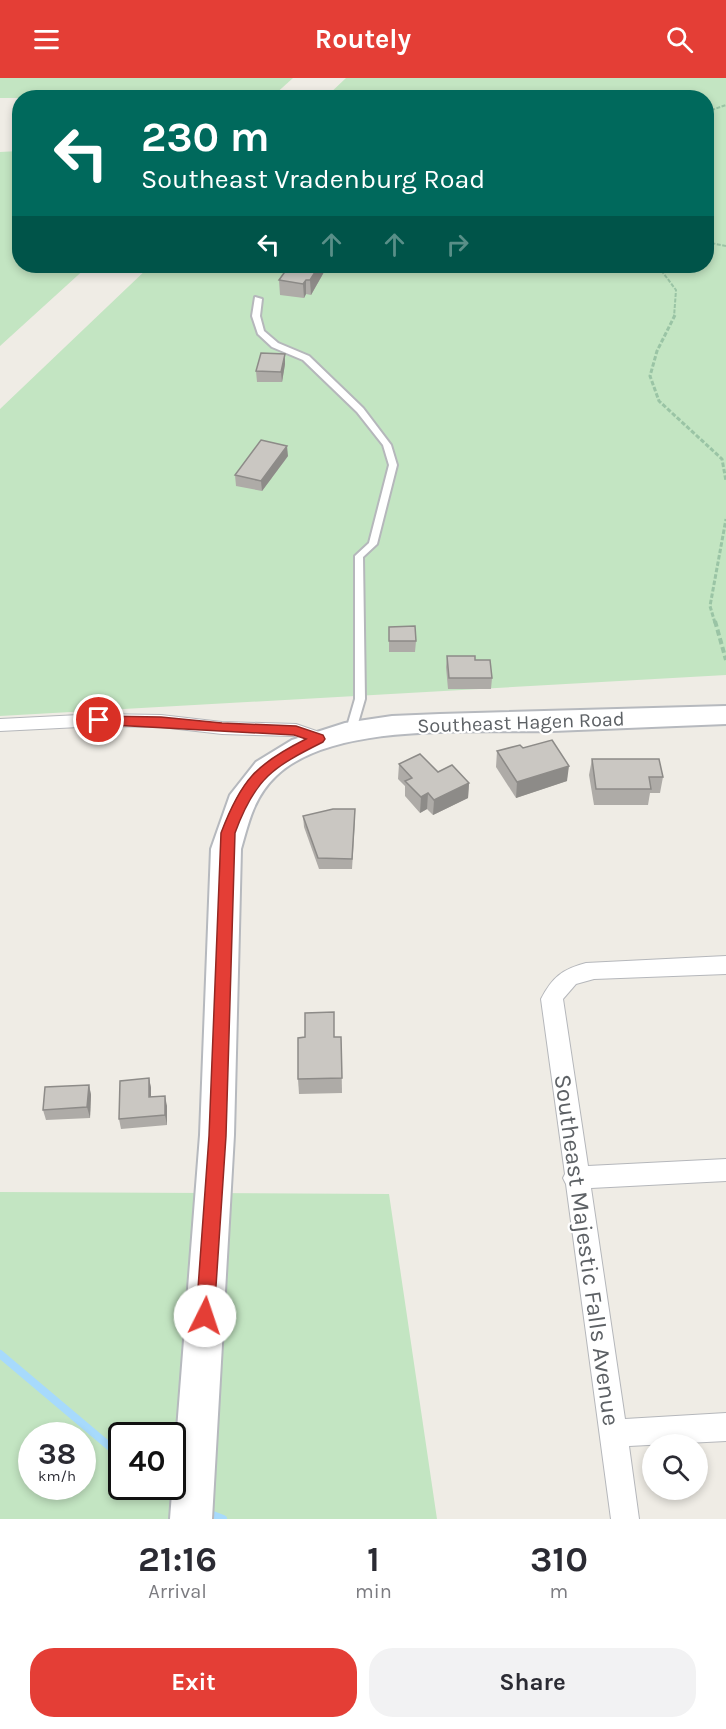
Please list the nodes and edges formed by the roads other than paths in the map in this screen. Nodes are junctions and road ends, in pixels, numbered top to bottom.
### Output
1 (258, 299) dead end
2 (726, 715) edge
3 (0, 725) edge
4 (351, 730) junction
5 (318, 739) junction
6 (726, 965) edge
7 (726, 1170) edge
8 (575, 1178) junction
9 (726, 1426) edge
10 (612, 1432) junction
11 (191, 1519) edge
12 (625, 1519) edge

1 - 4 lane
2 - 4 street, Southeast Hagen Road
3 - 5 street
4 - 5 street, Southeast Hagen Road
5 - 11 street, Southeast Hagen Road
6 - 8 street, Southeast Majestic Falls Avenue
7 - 8 street
8 - 10 street, Southeast Majestic Falls Avenue
9 - 10 street
10 - 12 street, Southeast Majestic Falls Avenue

